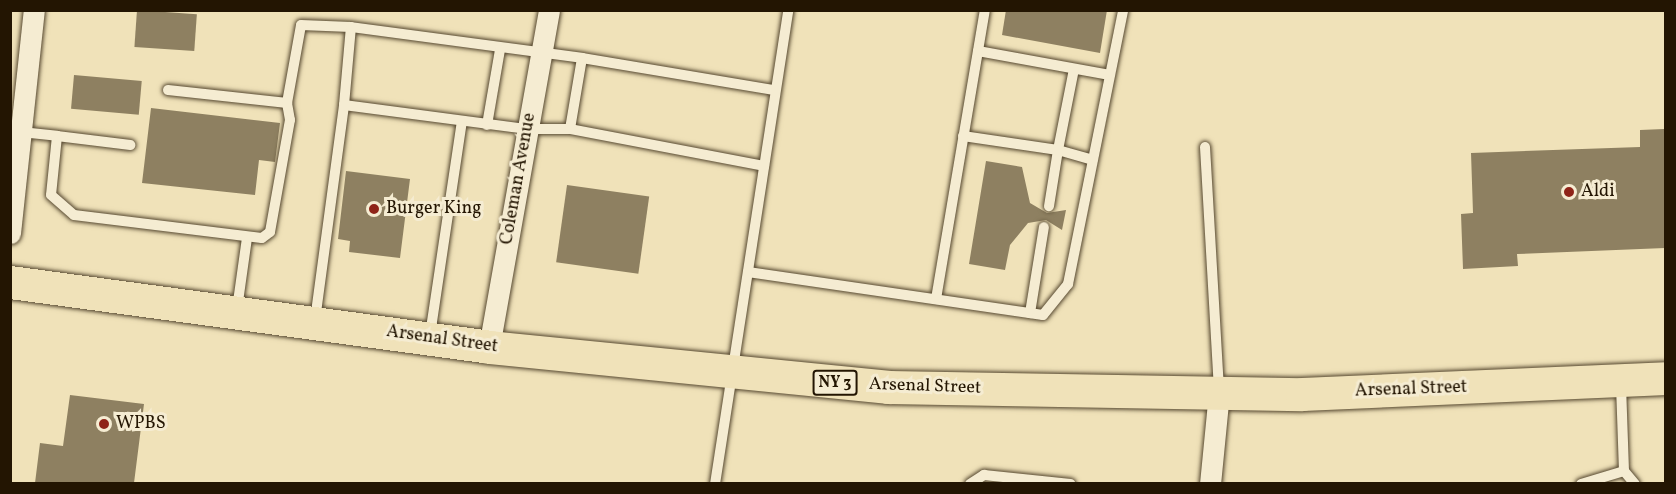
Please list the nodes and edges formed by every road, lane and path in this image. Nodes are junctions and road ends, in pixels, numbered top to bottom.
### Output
1 (34, 10) edge
2 (549, 10) edge
3 (788, 10) edge
4 (985, 10) edge
5 (1123, 10) edge
6 (351, 27) junction
7 (500, 50) junction
8 (978, 51) junction
9 (540, 56) junction
10 (582, 58) junction
11 (1074, 69) junction
12 (1110, 75) junction
13 (168, 90) dead end
14 (774, 90) junction
15 (287, 104) junction
16 (344, 105) junction
17 (462, 122) junction
18 (487, 125) junction
19 (527, 129) junction
20 (570, 129) junction
21 (21, 132) junction
22 (57, 136) junction
23 (963, 136) junction
24 (130, 145) dead end
25 (1205, 147) dead end
26 (1058, 150) junction
27 (1093, 160) junction
28 (764, 166) junction
29 (1049, 206) dead end
30 (1044, 226) dead end
31 (10, 233) edge
32 (247, 238) junction
33 (748, 272) junction
34 (10, 282) edge
35 (936, 299) junction
36 (236, 312) junction
37 (1030, 313) junction
38 (315, 323) junction
39 (430, 338) junction
40 (489, 346) junction
41 (732, 374) junction
42 (1665, 378) edge
43 (1621, 382) junction
44 (1219, 393) junction
45 (1624, 471) junction
46 (715, 483) edge
47 (970, 483) edge
48 (1071, 483) edge
49 (1210, 483) edge
50 (1581, 483) edge
51 (1635, 483) edge

1 - 21 street
2 - 9 street, Coleman Avenue
3 - 14 lane
4 - 8 lane
5 - 12 lane
6 - 7 lane
6 - 15 lane
6 - 16 lane
7 - 9 lane
7 - 18 lane
8 - 11 lane
8 - 23 lane
9 - 10 lane
9 - 19 street, Coleman Avenue
10 - 14 lane
10 - 20 lane
11 - 12 lane
11 - 26 lane
12 - 27 lane
13 - 15 lane
14 - 28 lane
15 - 32 lane
16 - 17 lane
16 - 38 lane
17 - 18 lane
17 - 39 lane
18 - 19 lane
19 - 20 lane
19 - 40 street, Coleman Avenue
20 - 28 lane
21 - 22 lane
21 - 31 street
22 - 24 lane
22 - 32 lane
23 - 26 lane
23 - 35 lane
25 - 44 lane
26 - 27 lane
26 - 29 lane
27 - 37 lane
28 - 33 lane
30 - 37 lane
32 - 36 lane
33 - 35 lane
33 - 41 lane
34 - 36 highway, Arsenal Street / NY 3
35 - 37 lane
36 - 38 highway, Arsenal Street / NY 3
38 - 39 highway, Arsenal Street / NY 3
39 - 40 highway, Arsenal Street / NY 3
40 - 41 highway, Arsenal Street / NY 3
41 - 44 highway, Arsenal Street / NY 3
41 - 46 lane
42 - 43 highway, Arsenal Street / NY 3
43 - 44 highway, Arsenal Street / NY 3
43 - 45 lane
44 - 49 street
45 - 50 lane
45 - 51 lane
47 - 48 lane

